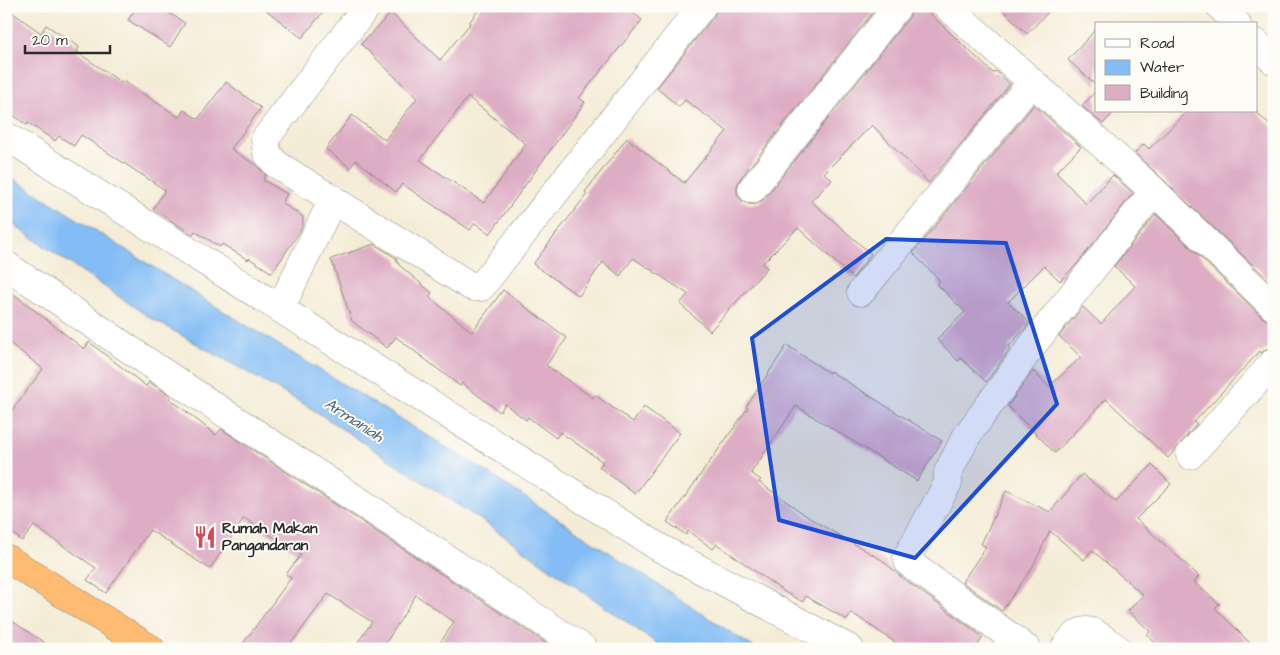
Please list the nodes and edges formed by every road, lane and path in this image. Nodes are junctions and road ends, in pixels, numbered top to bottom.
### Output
1 (367, 6) edge
2 (702, 6) edge
3 (898, 6) edge
4 (947, 6) edge
5 (1220, 6) edge
6 (1235, 22) edge
7 (1258, 45) edge
8 (1274, 61) edge
9 (1032, 82) junction
10 (6, 136) edge
11 (752, 188) dead end
12 (1154, 191) junction
13 (333, 199) junction
14 (6, 264) edge
15 (861, 292) dead end
16 (1274, 307) edge
17 (280, 309) junction
18 (1274, 362) edge
19 (1190, 454) dead end
20 (6, 558) edge
21 (151, 649) edge
22 (584, 649) edge
23 (850, 649) edge
24 (1027, 649) edge
25 (1064, 649) edge
26 (1118, 649) edge

1 - 13 street
2 - 13 street
3 - 11 street
4 - 9 street
5 - 6 street
7 - 8 street
9 - 12 street
9 - 15 street
10 - 17 street
12 - 16 street
12 - 24 street
13 - 17 street
14 - 22 street
17 - 23 street
18 - 19 street
20 - 21 highway
25 - 26 street

